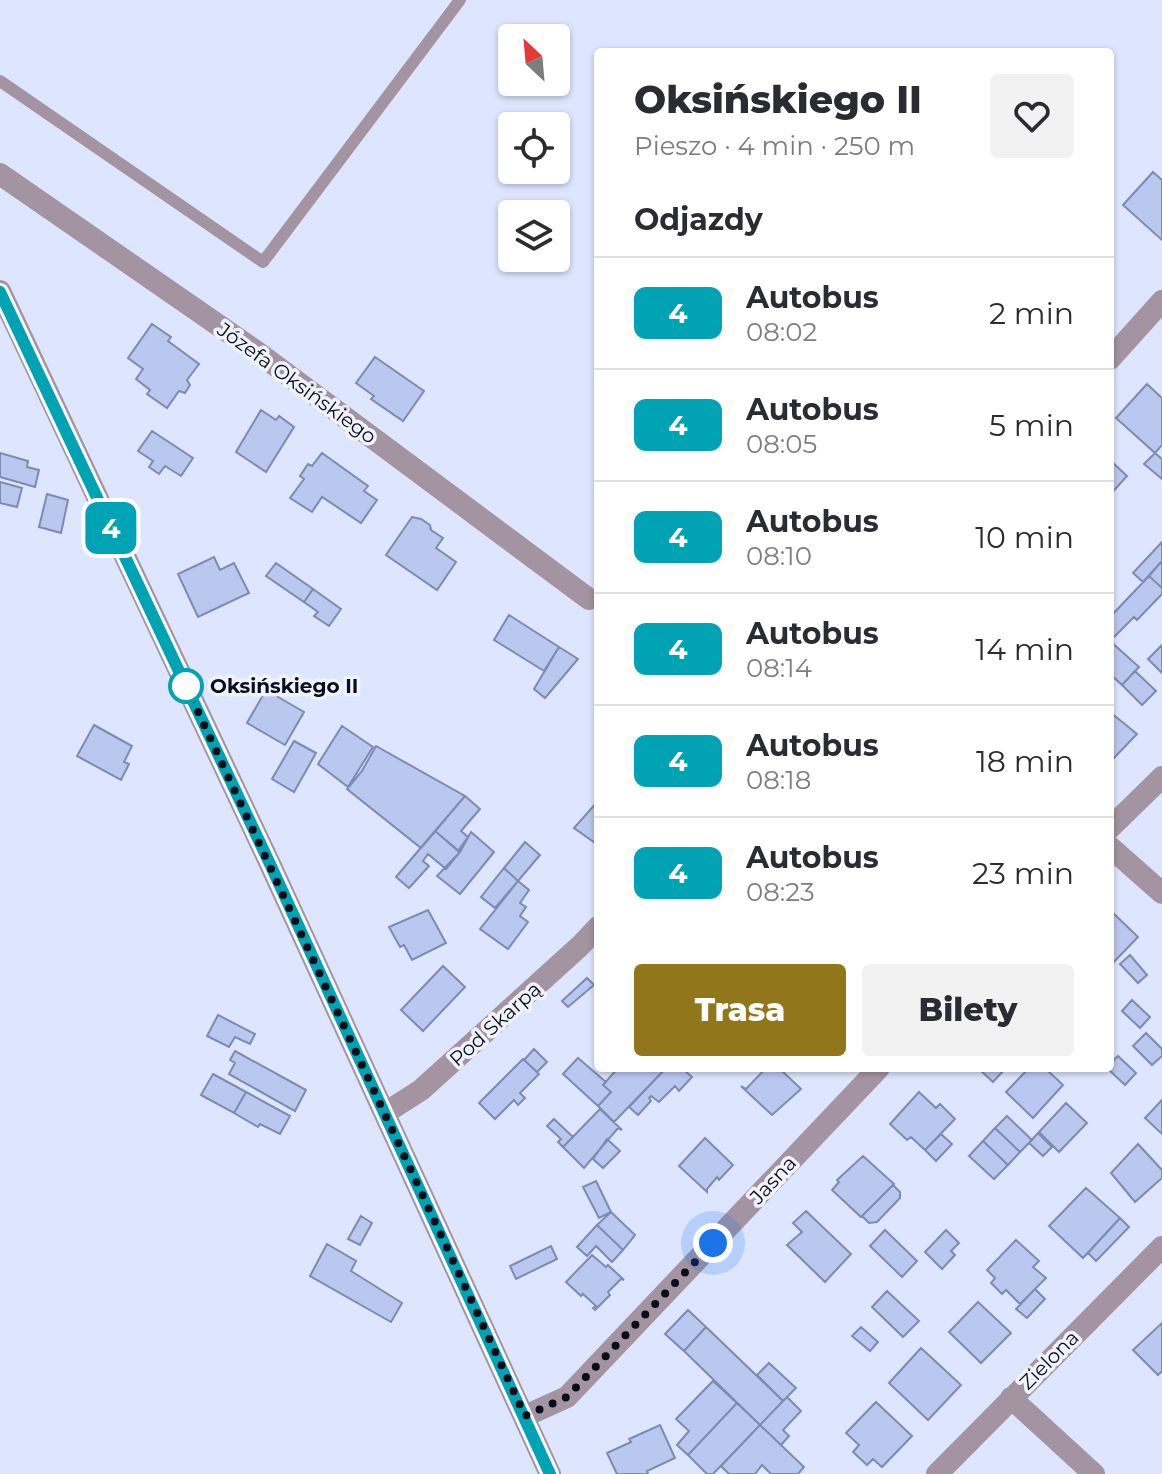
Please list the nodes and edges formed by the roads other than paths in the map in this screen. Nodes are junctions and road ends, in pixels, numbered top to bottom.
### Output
1 (460, 0) edge
2 (0, 81) edge
3 (0, 174) edge
4 (0, 291) edge
5 (1162, 301) edge
6 (1114, 355) edge
7 (589, 599) dead end
8 (1162, 777) edge
9 (1114, 824) edge
10 (1114, 851) edge
11 (1162, 893) edge
12 (594, 931) edge
13 (875, 1072) edge
14 (385, 1113) junction
15 (1162, 1247) edge
16 (1011, 1398) junction
17 (525, 1416) junction
18 (550, 1474) edge
19 (937, 1474) edge
20 (1094, 1474) edge

1 - 2 lane
3 - 7 street, Józefa Oksińskiego
4 - 14 street
5 - 6 street
8 - 9 street
10 - 11 street
12 - 14 street, Pod Skarpą
13 - 17 street, Jasna
14 - 17 street
15 - 16 street, Zielona
16 - 19 street, Zielona
16 - 20 street
17 - 18 street

